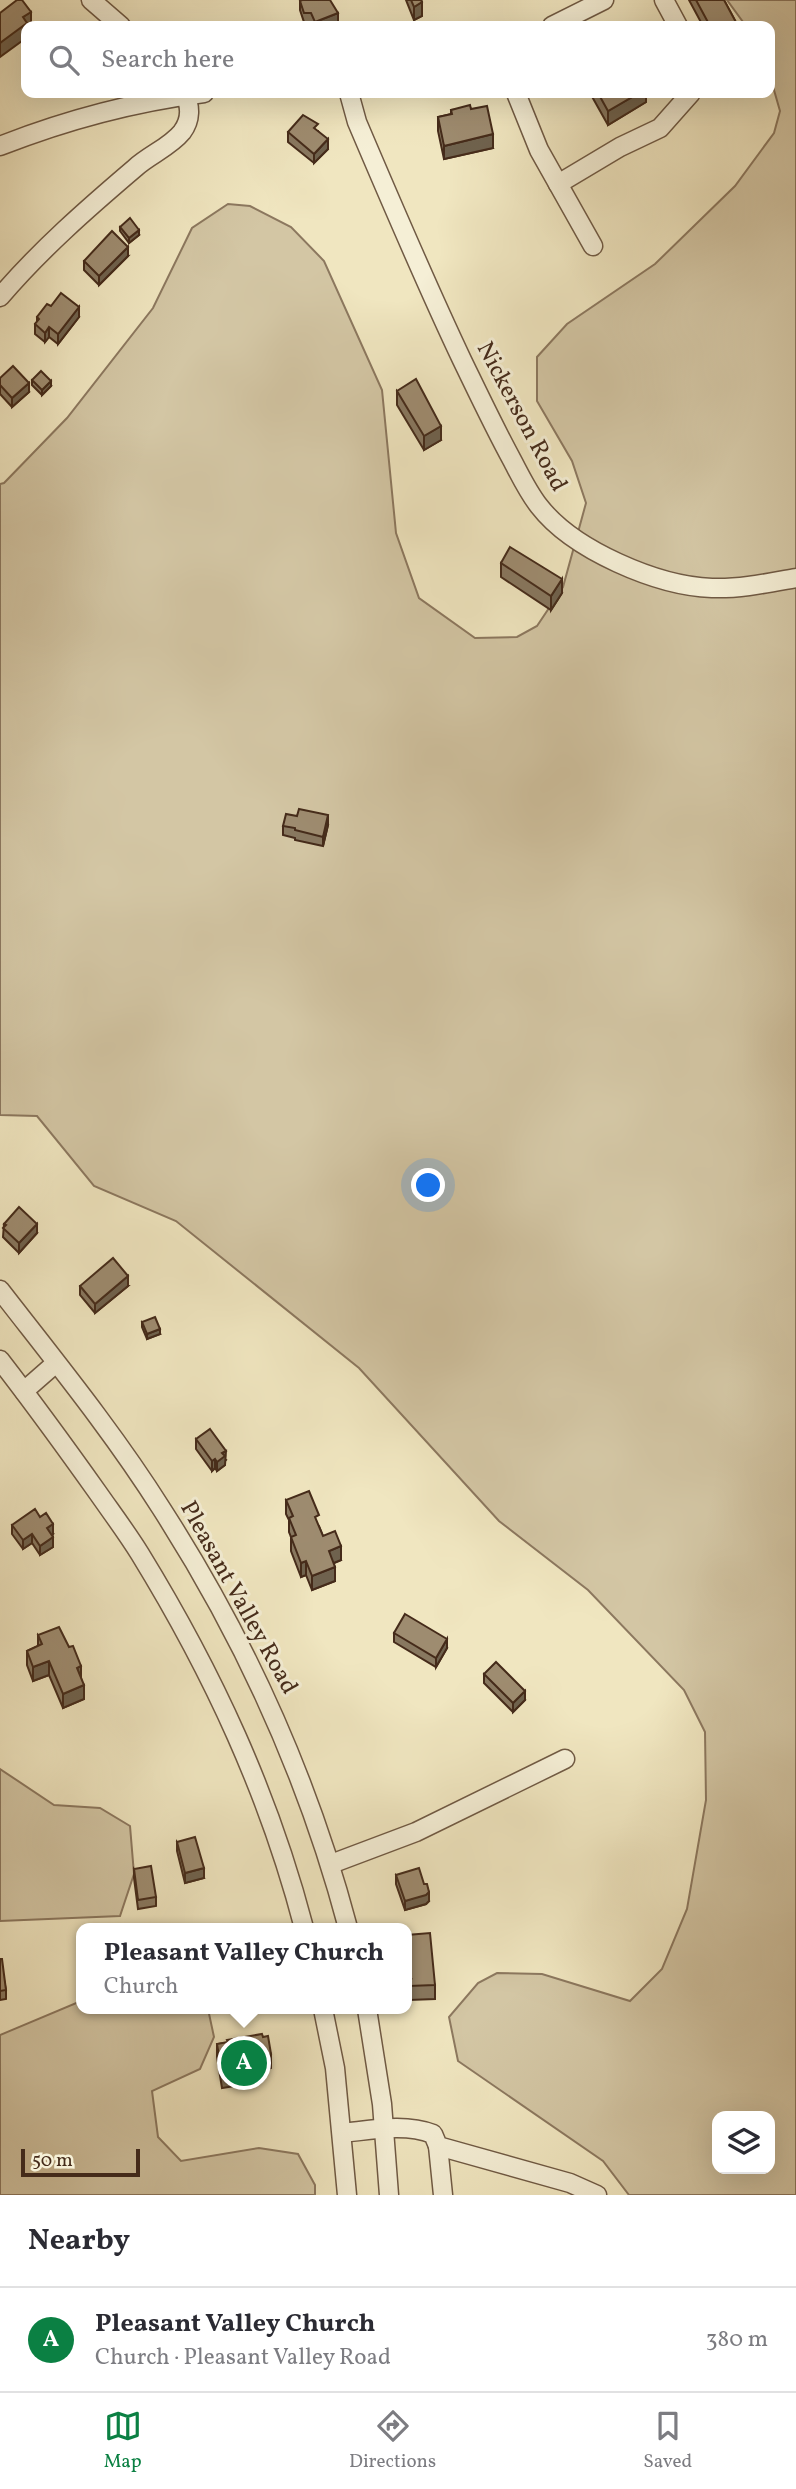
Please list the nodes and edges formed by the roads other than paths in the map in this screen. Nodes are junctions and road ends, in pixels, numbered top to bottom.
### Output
1 (91, 0) edge
2 (604, 0) edge
3 (664, 0) edge
4 (115, 21) edge
5 (562, 21) edge
6 (675, 21) edge
7 (171, 98) edge
8 (191, 98) edge
9 (350, 98) edge
10 (518, 98) edge
11 (687, 98) edge
12 (0, 146) edge
13 (558, 184) junction
14 (593, 246) dead end
15 (0, 297) edge
16 (796, 578) edge
17 (0, 1290) edge
18 (0, 1360) edge
19 (56, 1363) junction
20 (24, 1391) junction
21 (565, 1759) dead end
22 (331, 1864) junction
23 (303, 1923) edge
24 (347, 1923) edge
25 (324, 2014) edge
26 (368, 2014) edge
27 (384, 2128) junction
28 (342, 2133) junction
29 (438, 2146) junction
30 (347, 2195) edge
31 (389, 2195) edge
32 (443, 2195) edge
33 (597, 2195) edge

1 - 4 street
2 - 5 street
3 - 6 street
7 - 12 street
8 - 15 street
9 - 16 street, Nickerson Road
10 - 13 street
11 - 13 street
13 - 14 street
17 - 19 street, Pleasant Valley Road
18 - 20 street
19 - 20 street
19 - 22 street, Pleasant Valley Road
20 - 23 street
21 - 22 street
22 - 24 street, Pleasant Valley Road
25 - 28 street
26 - 27 street
27 - 28 street
27 - 29 street
27 - 31 street
28 - 30 street
29 - 32 street
29 - 33 street

